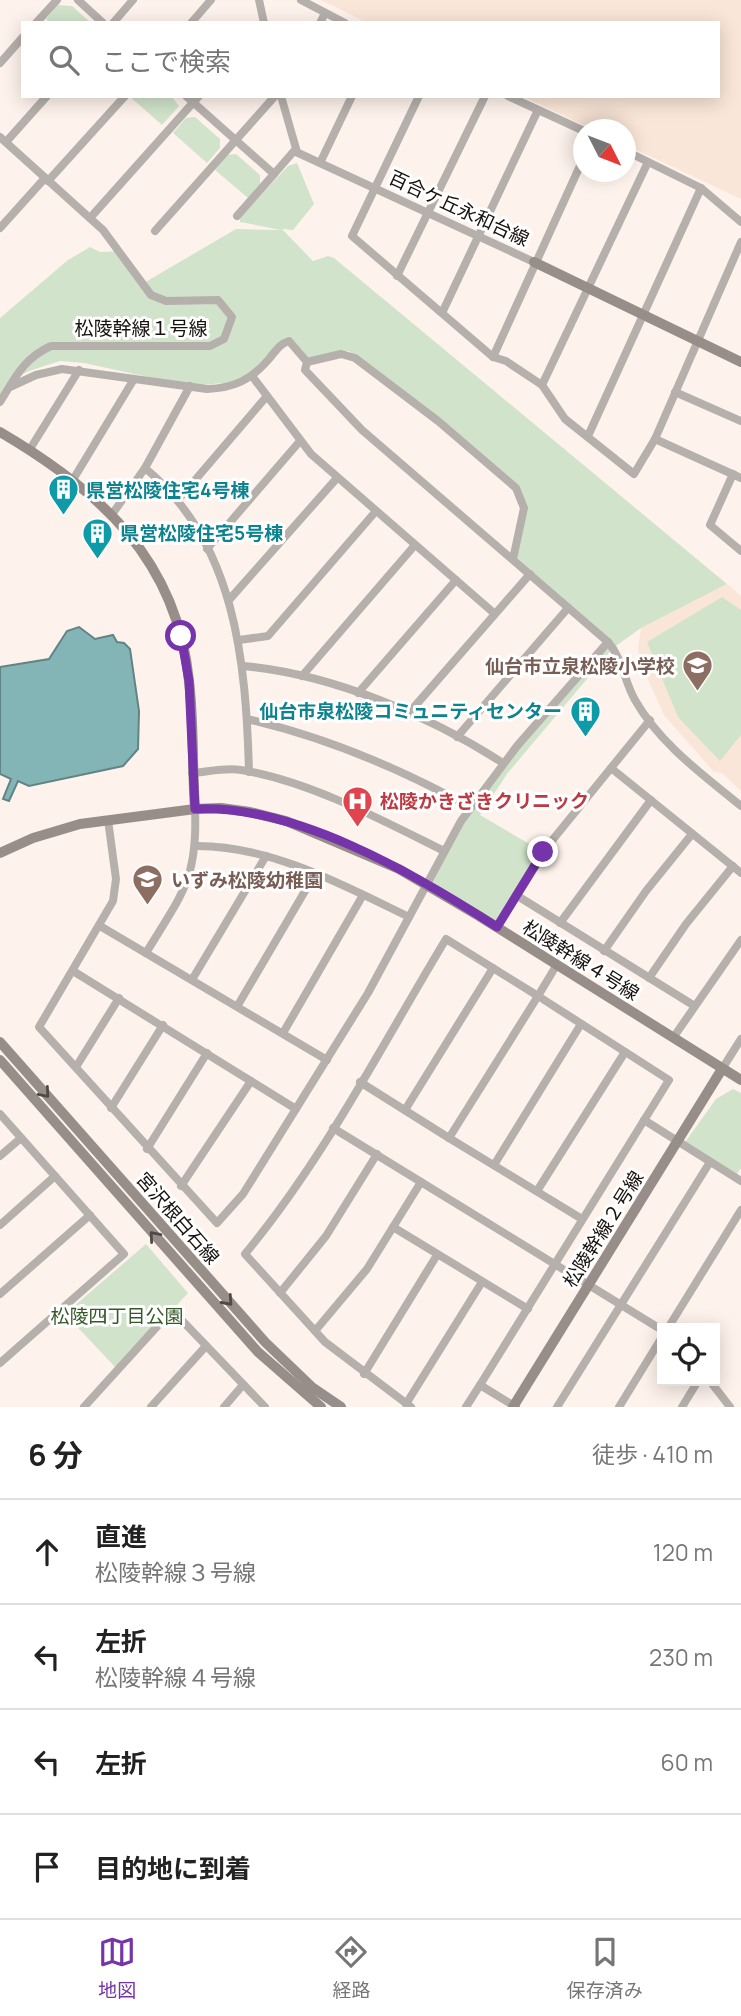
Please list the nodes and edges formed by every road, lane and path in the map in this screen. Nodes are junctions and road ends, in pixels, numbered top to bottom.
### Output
1 (57, 0) edge
2 (78, 0) edge
3 (133, 0) edge
4 (211, 0) edge
5 (259, 0) edge
6 (301, 0) edge
7 (325, 13) junction
8 (38, 21) edge
9 (101, 21) edge
10 (115, 21) edge
11 (193, 21) edge
12 (264, 21) edge
13 (321, 21) edge
14 (341, 21) edge
15 (21, 39) edge
16 (0, 63) edge
17 (45, 98) edge
18 (123, 98) edge
19 (192, 98) edge
20 (280, 98) edge
21 (281, 98) edge
22 (351, 98) edge
23 (418, 98) edge
24 (484, 98) edge
25 (512, 98) edge
26 (538, 110) junction
27 (573, 126) edge
28 (3, 140) edge
29 (236, 140) junction
30 (297, 152) junction
31 (636, 156) edge
32 (648, 162) junction
33 (320, 163) junction
34 (274, 174) junction
35 (573, 178) edge
36 (46, 179) junction
37 (374, 187) junction
38 (701, 188) junction
39 (427, 214) junction
40 (237, 216) dead end
41 (90, 218) junction
42 (741, 222) edge
43 (0, 228) edge
44 (155, 232) dead end
45 (480, 238) junction
46 (741, 242) edge
47 (534, 262) junction
48 (397, 276) junction
49 (587, 287) junction
50 (442, 313) junction
51 (643, 315) junction
52 (696, 341) junction
53 (493, 357) junction
54 (307, 362) junction
55 (741, 362) edge
56 (79, 370) junction
57 (252, 376) junction
58 (134, 379) junction
59 (542, 385) junction
60 (190, 386) junction
61 (10, 387) junction
62 (675, 392) junction
63 (267, 396) junction
64 (0, 402) edge
65 (741, 421) edge
66 (0, 432) edge
67 (589, 436) junction
68 (655, 439) junction
69 (300, 441) junction
70 (30, 449) junction
71 (145, 468) junction
72 (737, 476) edge
73 (74, 478) junction
74 (337, 478) junction
75 (178, 500) junction
76 (376, 511) junction
77 (113, 513) junction
78 (415, 545) junction
79 (207, 549) junction
80 (741, 551) edge
81 (513, 559) junction
82 (530, 575) junction
83 (456, 580) junction
84 (229, 600) junction
85 (568, 608) junction
86 (495, 614) junction
87 (239, 640) junction
88 (608, 642) junction
89 (243, 666) junction
90 (302, 676) junction
91 (358, 693) junction
92 (408, 714) junction
93 (247, 719) junction
94 (650, 720) junction
95 (457, 737) junction
96 (503, 763) junction
97 (611, 768) junction
98 (249, 772) junction
99 (192, 773) junction
100 (651, 800) junction
101 (741, 806) edge
102 (470, 807) junction
103 (195, 809) junction
104 (108, 820) junction
105 (692, 834) junction
106 (197, 846) junction
107 (444, 851) junction
108 (0, 853) edge
109 (266, 856) junction
110 (733, 866) junction
111 (741, 873) edge
112 (315, 874) junction
113 (427, 886) junction
114 (363, 895) junction
115 (516, 895) junction
116 (409, 917) junction
117 (560, 923) junction
118 (100, 926) junction
119 (497, 927) junction
120 (741, 940) edge
121 (604, 951) junction
122 (146, 953) junction
123 (556, 966) junction
124 (493, 968) junction
125 (73, 971) junction
126 (193, 978) junction
127 (649, 978) junction
128 (538, 996) junction
129 (119, 998) junction
130 (238, 1005) junction
131 (693, 1005) junction
132 (163, 1024) junction
133 (581, 1024) junction
134 (283, 1033) junction
135 (673, 1038) junction
136 (741, 1039) edge
137 (0, 1042) edge
138 (625, 1052) junction
139 (207, 1053) junction
140 (0, 1060) edge
141 (327, 1060) junction
142 (76, 1067) junction
143 (722, 1069) junction
144 (741, 1080) edge
145 (251, 1081) junction
146 (360, 1082) junction
147 (111, 1108) junction
148 (296, 1109) junction
149 (405, 1110) junction
150 (0, 1114) edge
151 (644, 1120) junction
152 (333, 1128) junction
153 (21, 1138) junction
154 (450, 1138) junction
155 (677, 1142) junction
156 (147, 1149) junction
157 (377, 1154) junction
158 (0, 1156) edge
159 (710, 1162) junction
160 (494, 1165) junction
161 (55, 1176) junction
162 (421, 1181) junction
163 (741, 1181) edge
164 (181, 1186) junction
165 (537, 1191) junction
166 (741, 1210) edge
167 (90, 1215) junction
168 (582, 1219) junction
169 (0, 1225) edge
170 (394, 1227) junction
171 (437, 1255) junction
172 (556, 1264) junction
173 (482, 1282) junction
174 (589, 1285) junction
175 (280, 1293) junction
176 (0, 1294) edge
177 (622, 1305) junction
178 (528, 1309) junction
179 (670, 1323) edge
180 (657, 1327) edge
181 (315, 1331) junction
182 (657, 1345) edge
183 (206, 1346) junction
184 (0, 1363) edge
185 (364, 1374) junction
186 (480, 1385) junction
187 (242, 1386) junction
188 (695, 1386) edge
189 (714, 1386) edge
190 (409, 1405) edge
191 (514, 1406) edge
192 (83, 1407) edge
193 (151, 1407) edge
194 (224, 1407) edge
195 (265, 1407) edge
196 (321, 1407) edge
197 (341, 1407) edge
198 (466, 1407) edge
199 (557, 1407) edge
200 (619, 1407) edge
201 (682, 1407) edge
202 (730, 1407) edge

1 - 8 street
2 - 9 street
3 - 10 street
4 - 11 street
5 - 12 street
6 - 7 street
7 - 13 street
7 - 14 street
15 - 16 street
17 - 28 street
18 - 36 street
19 - 29 street
19 - 41 street
20 - 29 street
21 - 30 street
22 - 33 street
23 - 37 street
24 - 39 street
25 - 26 street
26 - 27 street
26 - 45 street
28 - 36 street, 松陵幹線１号線
29 - 34 street
29 - 44 street
30 - 33 street, 百合ケ丘永和台線
30 - 34 street
31 - 32 street
32 - 38 street
32 - 49 street
33 - 37 street, 百合ケ丘永和台線
34 - 40 street
35 - 47 street
36 - 41 street, 松陵幹線１号線
36 - 43 street
37 - 39 street, 百合ケ丘永和台線
37 - 48 street
38 - 42 street
38 - 51 street
39 - 45 street, 百合ケ丘永和台線
39 - 48 street
41 - 61 street, 松陵幹線１号線
45 - 47 street, 百合ケ丘永和台線
45 - 50 street
46 - 52 street
47 - 49 street, 百合ケ丘永和台線
47 - 53 street
48 - 50 street
49 - 51 street, 百合ケ丘永和台線
49 - 59 street
50 - 53 street
51 - 52 street, 百合ケ丘永和台線
51 - 67 street
52 - 55 street, 百合ケ丘永和台線
52 - 62 street
53 - 59 street
54 - 57 street
54 - 81 street
54 - 81 street
56 - 58 street
56 - 61 street
56 - 70 street
57 - 60 street
57 - 63 street
58 - 60 street
58 - 73 street
59 - 67 street
60 - 71 street
61 - 64 street, 松陵幹線１号線
62 - 65 street
62 - 68 street
63 - 69 street
63 - 75 street
66 - 70 street
67 - 68 street
68 - 72 street
69 - 74 street
69 - 79 street
70 - 73 street
71 - 75 street
71 - 77 street
72 - 80 street
73 - 77 street
74 - 76 street
74 - 84 street
75 - 79 street
76 - 78 street
76 - 87 street
77 - 99 street
78 - 83 street
78 - 90 street
79 - 84 street
81 - 82 street
82 - 85 street
82 - 86 street
83 - 86 street
83 - 91 street
84 - 87 street
85 - 88 street
85 - 95 street
86 - 92 street
87 - 89 street
88 - 94 street
88 - 96 street
89 - 90 street
89 - 93 street
90 - 91 street
91 - 92 street
92 - 95 street
93 - 98 street
93 - 102 street
94 - 97 street
94 - 101 street
95 - 96 street
96 - 102 street
97 - 100 street
97 - 115 street
98 - 99 street
98 - 107 street
99 - 103 street
100 - 105 street
100 - 117 street
102 - 107 street
103 - 104 street, 松陵幹線４号線
103 - 106 street
103 - 113 street, 松陵幹線４号線
104 - 108 street, 松陵幹線４号線
104 - 118 street
105 - 110 street
105 - 121 street
106 - 109 street
106 - 122 street
107 - 113 street
109 - 112 street
109 - 126 street
110 - 111 street
110 - 127 street
112 - 114 street
112 - 130 street
113 - 116 street
113 - 119 street, 松陵幹線４号線
114 - 116 street
114 - 134 street
115 - 117 street
115 - 119 street
116 - 141 street
117 - 121 street
118 - 122 street
118 - 125 street
119 - 123 street, 松陵幹線４号線
120 - 131 street
121 - 127 street
122 - 126 street
123 - 128 street
123 - 135 street, 松陵幹線４号線
124 - 128 street
124 - 146 street
124 - 149 street
125 - 129 street
125 - 142 street
126 - 130 street
127 - 131 street
128 - 133 street
128 - 154 street
129 - 132 street
129 - 142 street
130 - 134 street
131 - 135 street
132 - 139 street
132 - 147 street
133 - 138 street
133 - 160 street
134 - 141 street
135 - 143 street, 松陵幹線４号線
136 - 143 street
137 -> 197 street, 宮沢根白石線
138 - 151 street
138 - 165 street
139 - 145 street
139 - 156 street
196 -> 140 street
141 - 148 street
142 - 147 street
143 - 144 street, 松陵幹線４号線
143 - 155 street, 松陵幹線２号線
145 - 148 street
145 - 164 street
146 - 149 street
146 - 152 street
147 - 156 street
148 - 164 street
149 - 154 street
150 - 153 street
151 - 155 street
151 - 168 street
152 - 157 street
152 - 175 street
153 - 158 street
153 - 161 street
154 - 160 street
155 - 159 street
155 - 174 street, 松陵幹線２号線
156 - 164 street
157 - 162 street
157 - 175 street
159 - 163 street
159 - 177 street
160 - 165 street
161 - 167 street
161 - 169 street
162 - 170 street
162 - 172 street
165 - 168 street
166 - 179 street
167 - 176 street
167 - 184 street
168 - 172 street
170 - 171 street
170 - 181 street
171 - 173 street
171 - 185 street
172 - 174 street
172 - 178 street
173 - 178 street
173 - 190 street
174 - 177 street
174 - 191 street, 松陵幹線２号線
175 - 181 street
177 - 180 street
177 - 199 street
178 - 186 street
181 - 185 street
182 - 200 street
183 - 187 street
183 - 192 street
183 - 193 street
185 - 190 street
186 - 191 street
186 - 198 street
187 - 194 street
187 - 195 street
188 - 201 street
189 - 202 street

